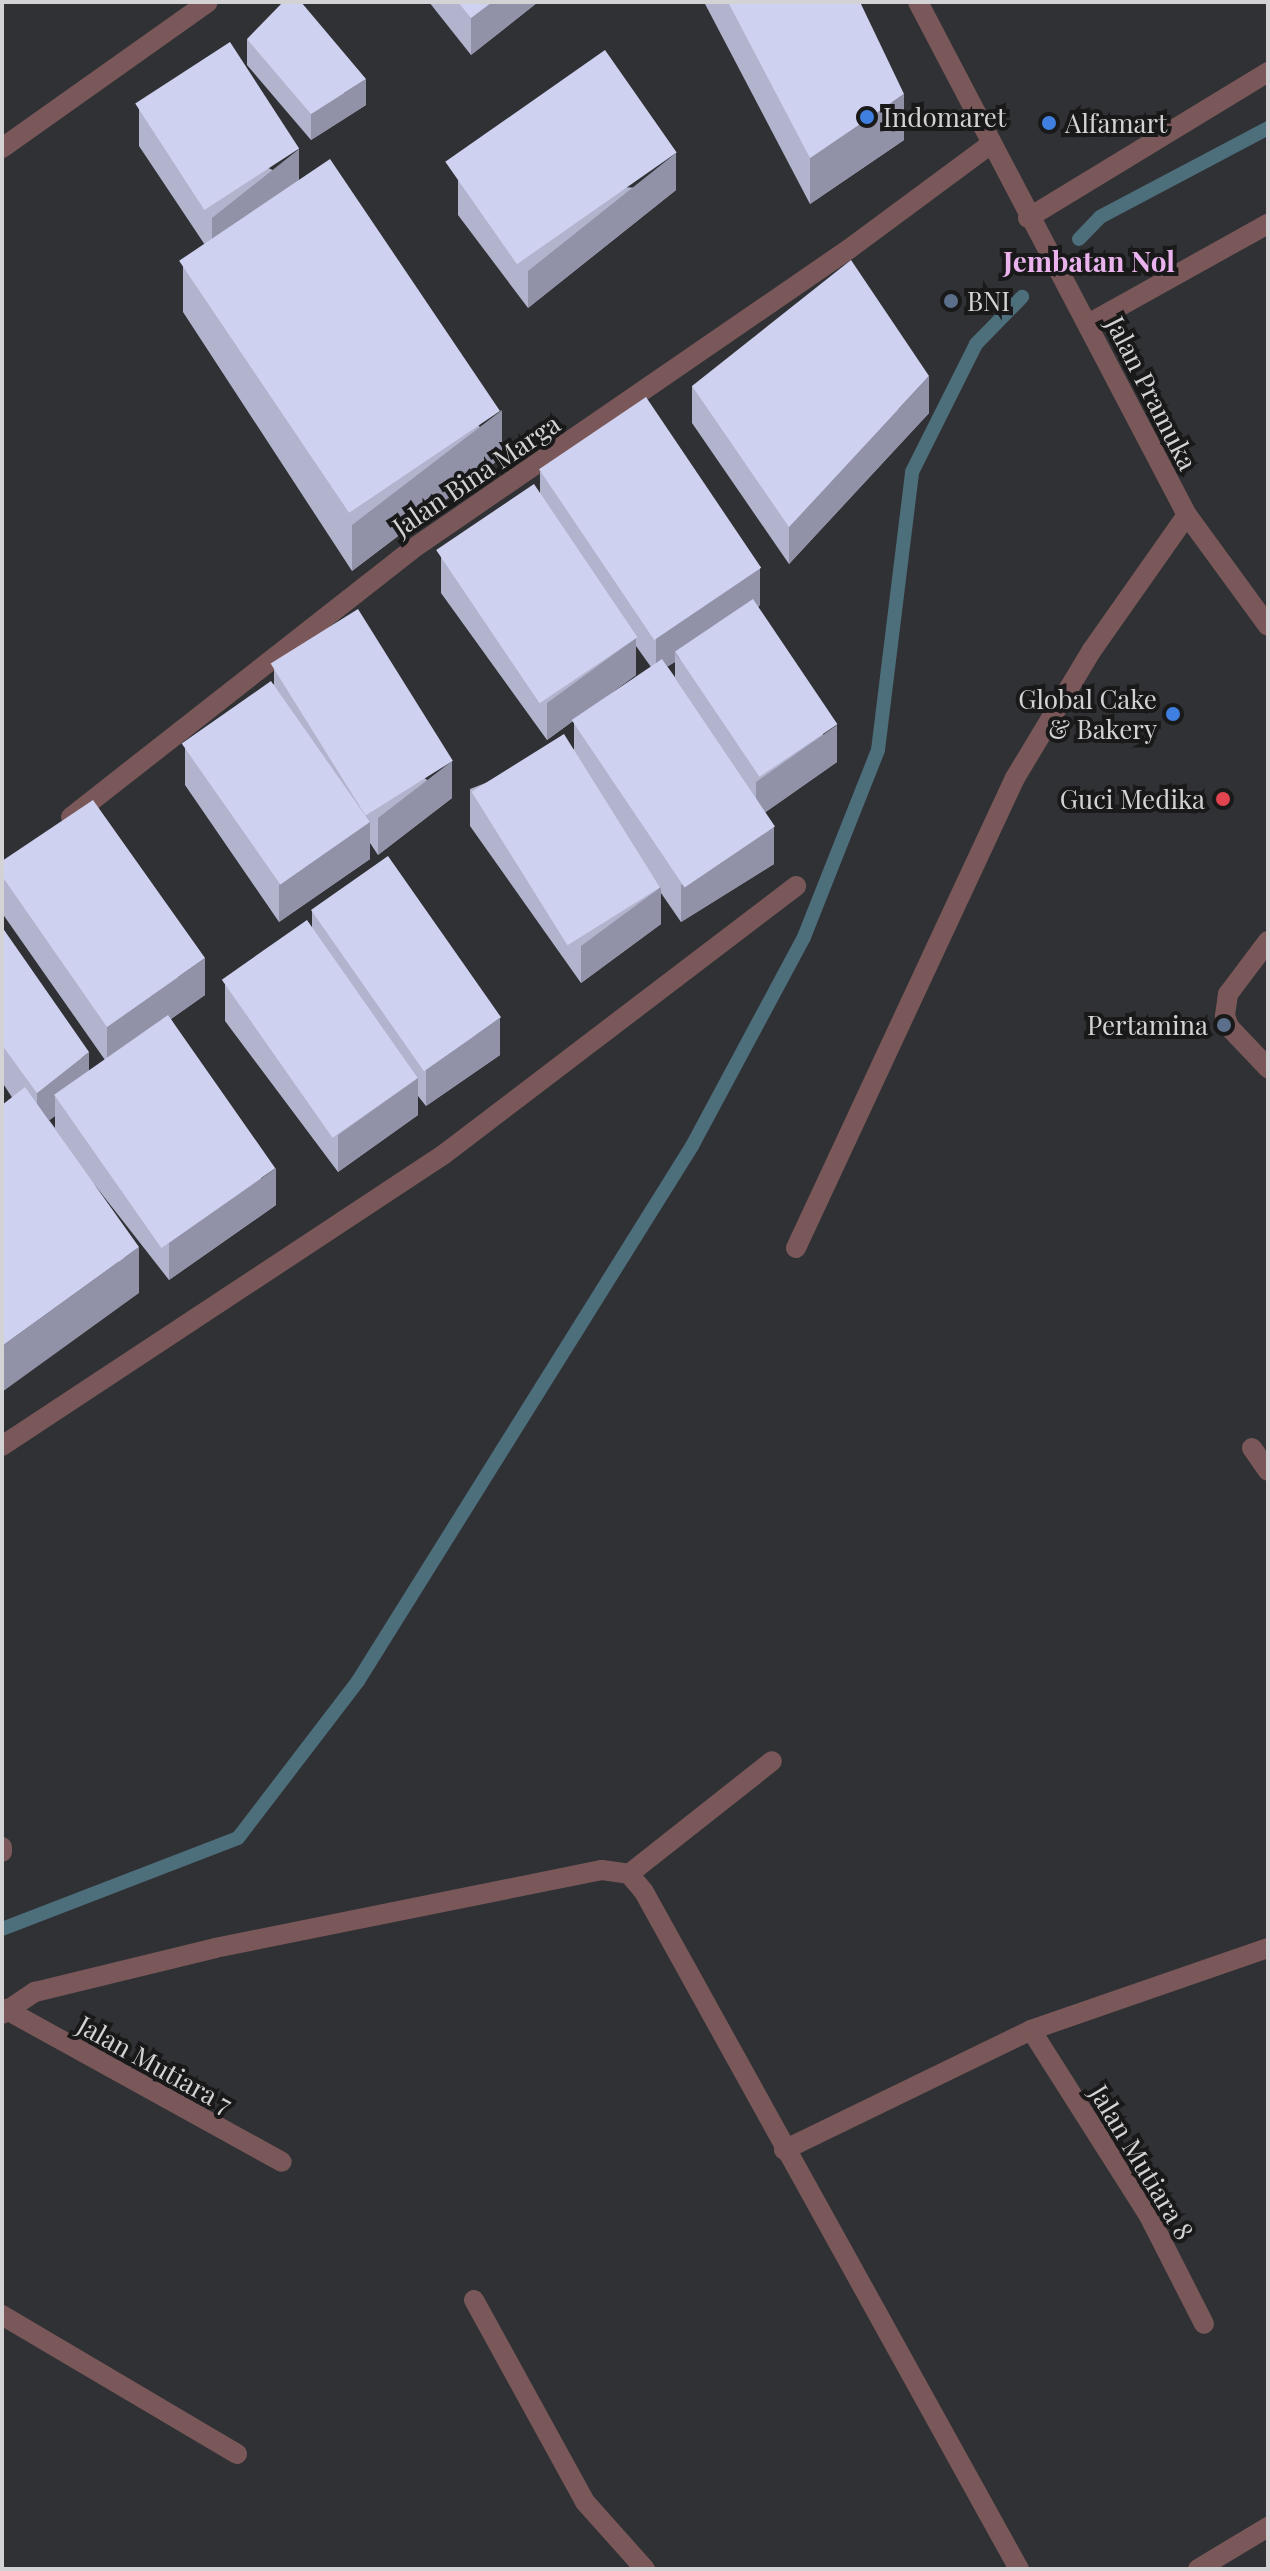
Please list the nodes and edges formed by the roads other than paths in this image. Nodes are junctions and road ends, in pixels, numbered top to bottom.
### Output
1 (208, 2) edge
2 (918, 2) edge
3 (1268, 72) edge
4 (991, 144) junction
5 (2, 148) edge
6 (1028, 218) junction
7 (1268, 224) edge
8 (1088, 324) junction
9 (1187, 515) junction
10 (1268, 626) edge
11 (47, 834) edge
12 (796, 886) dead end
13 (1268, 941) edge
14 (1268, 1068) edge
15 (796, 1248) dead end
16 (2, 1446) edge
17 (1252, 1448) dead end
18 (1268, 1471) edge
19 (772, 1761) dead end
20 (629, 1874) junction
21 (1268, 1948) edge
22 (4, 2011) edge
23 (1031, 2030) junction
24 (784, 2150) junction
25 (282, 2162) dead end
26 (474, 2300) dead end
27 (2, 2315) edge
28 (1204, 2324) dead end
29 (237, 2454) dead end
30 (1268, 2527) edge
31 (645, 2569) edge
32 (1019, 2569) edge
33 (1198, 2569) edge

1 - 5 street
2 - 4 street, Jalan Pramuka
3 - 6 street
4 - 6 street, Jalan Pramuka
4 - 11 street, Jalan Bina Marga
6 - 8 street, Jalan Pramuka
7 - 8 street
8 - 9 street, Jalan Pramuka
9 - 10 street, Jalan Pramuka
9 - 15 street
12 - 16 street
13 - 14 street
17 - 18 street
19 - 20 street
20 - 22 street
20 - 24 street
21 - 23 street
22 - 25 street, Jalan Mutiara 7
23 - 24 street
23 - 28 street, Jalan Mutiara 8
24 - 32 street
26 - 31 street
27 - 29 street
30 - 33 street

